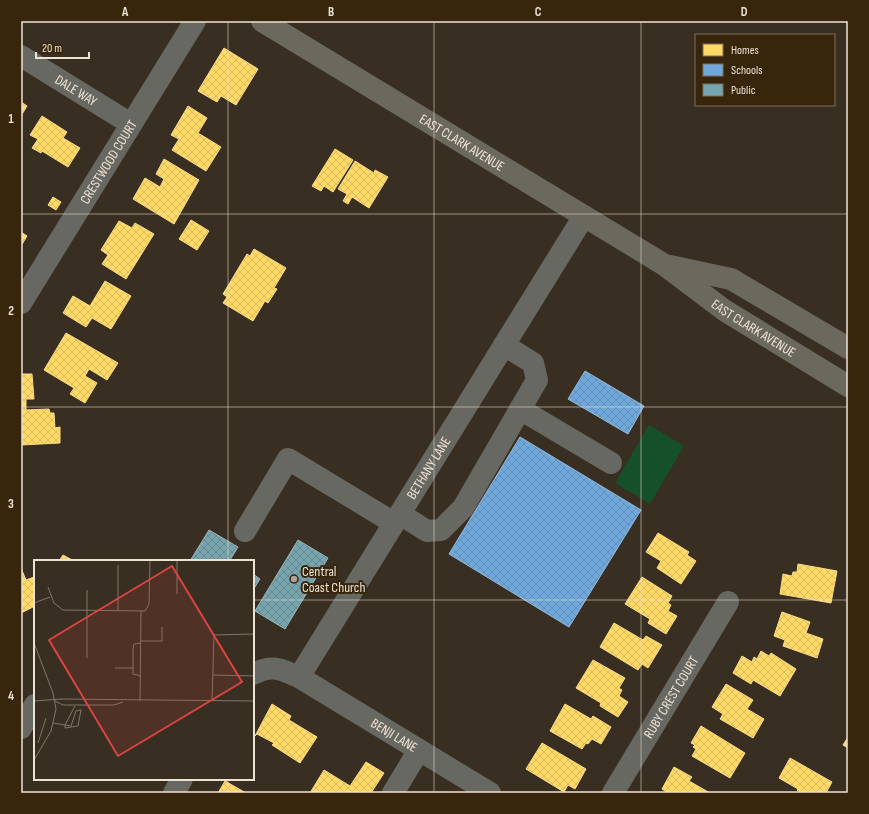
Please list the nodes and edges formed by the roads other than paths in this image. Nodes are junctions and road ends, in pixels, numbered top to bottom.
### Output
1 (195, 21) edge
2 (262, 21) edge
3 (21, 56) edge
4 (131, 124) junction
5 (584, 216) junction
6 (663, 264) junction
7 (21, 304) edge
8 (504, 345) junction
9 (848, 348) edge
10 (848, 386) edge
11 (520, 410) junction
12 (611, 463) dead end
13 (397, 518) junction
14 (245, 531) dead end
15 (728, 602) dead end
16 (254, 674) edge
17 (299, 677) junction
18 (34, 707) edge
19 (21, 728) edge
20 (419, 750) junction
21 (181, 780) edge
22 (174, 793) edge
23 (393, 793) edge
24 (490, 793) edge
25 (613, 793) edge

1 - 4 street, CRESTWOOD COURT
2 - 5 main road, EAST CLARK AVENUE
3 - 4 street, DALE WAY
4 - 7 street, CRESTWOOD COURT
5 - 6 main road, EAST CLARK AVENUE
5 - 8 street, BETHANY LANE
6 - 9 main road, EAST CLARK AVENUE
6 - 10 main road, EAST CLARK AVENUE
8 - 11 street
8 - 13 street, BETHANY LANE
11 - 12 street
11 - 13 street
13 - 14 street
13 - 17 street, BETHANY LANE
15 - 25 street, RUBY CREST COURT
16 - 17 street
17 - 20 street, BENJI LANE
18 - 19 street
20 - 23 street
20 - 24 street, BENJI LANE
21 - 22 street

